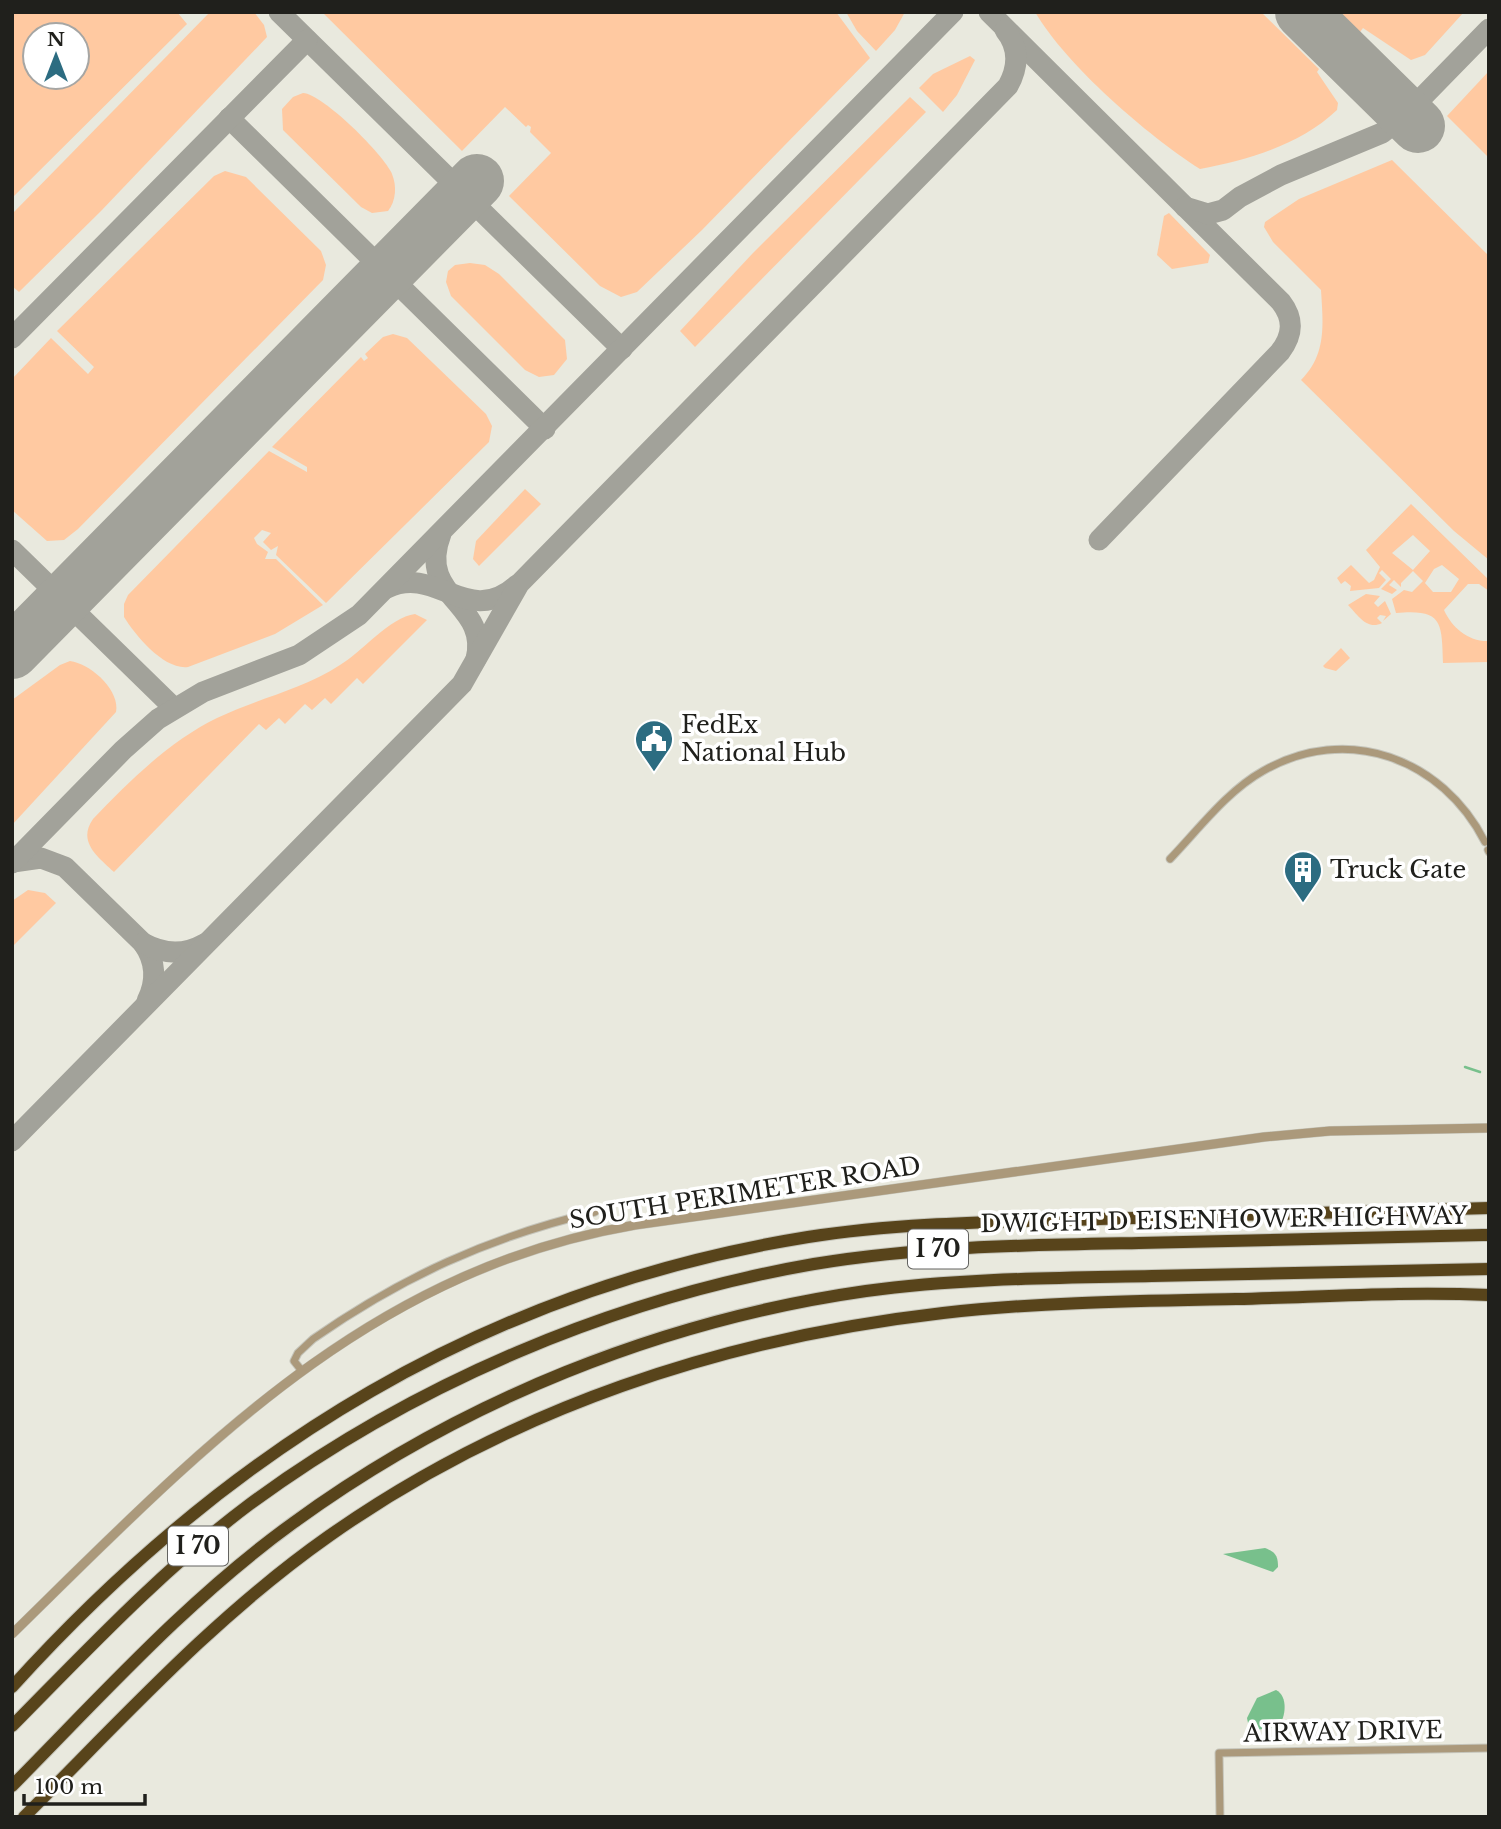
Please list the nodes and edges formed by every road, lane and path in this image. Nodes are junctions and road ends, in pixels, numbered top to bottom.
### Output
1 (1485, 842) dead end
2 (1170, 859) dead end
3 (1489, 1128) edge
4 (1489, 1208) edge
5 (595, 1212) dead end
6 (1489, 1235) edge
7 (1489, 1269) edge
8 (1489, 1295) edge
9 (302, 1371) junction
10 (12, 1634) edge
11 (12, 1687) edge
12 (12, 1726) edge
13 (1489, 1748) edge
14 (12, 1786) edge
15 (24, 1817) edge
16 (1220, 1817) edge

1 - 2 street
3 - 9 street, SOUTH PERIMETER ROAD
4 - 11 highway
5 - 9 street
6 - 12 highway, DWIGHT D EISENHOWER HIGHWAY / I 70
7 - 14 highway, I 70
8 - 15 highway
9 - 10 street, SOUTH PERIMETER ROAD
13 - 16 street, AIRWAY DRIVE

